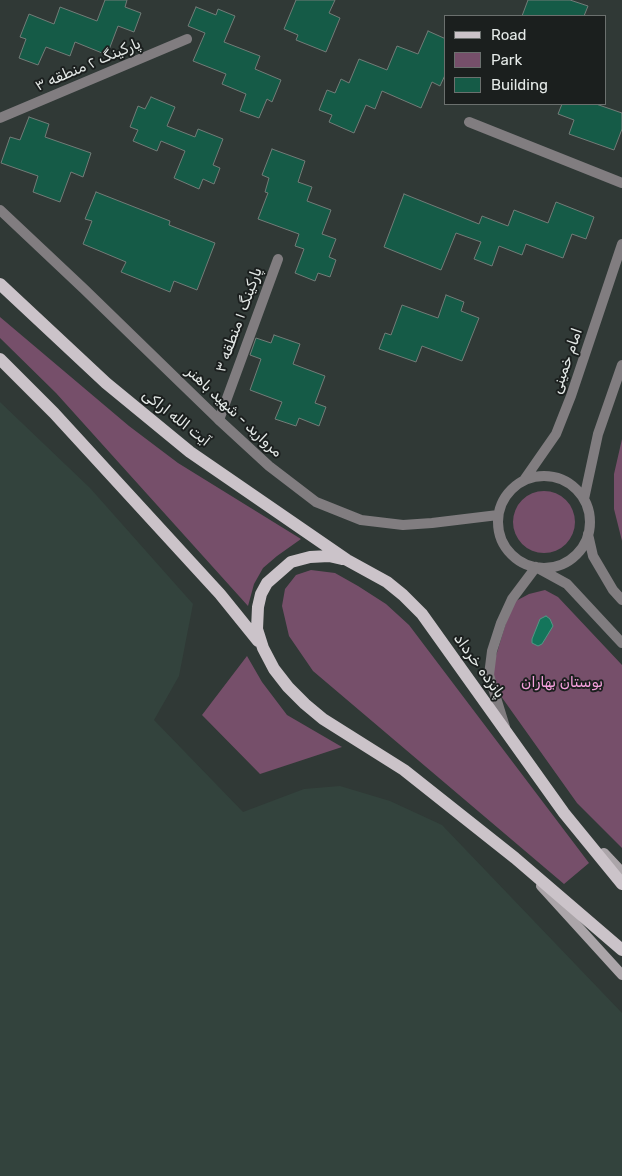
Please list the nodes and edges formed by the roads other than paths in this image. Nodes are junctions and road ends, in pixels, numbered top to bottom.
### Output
1 (187, 39) dead end
2 (0, 118) edge
3 (470, 122) dead end
4 (622, 184) edge
5 (0, 210) edge
6 (622, 244) edge
7 (278, 258) dead end
8 (0, 284) edge
9 (0, 359) edge
10 (622, 364) edge
11 (219, 420) junction
12 (524, 480) junction
13 (584, 499) junction
14 (498, 515) junction
15 (588, 534) junction
16 (347, 560) junction
17 (536, 567) junction
18 (622, 600) edge
19 (622, 643) edge
20 (263, 648) junction
21 (507, 733) junction
22 (564, 813) junction
23 (515, 858) junction
24 (622, 872) edge
25 (622, 884) edge
26 (622, 950) edge
27 (622, 975) edge

1 - 2 street, پارکینگ ۲ منطقه ۳
3 - 4 street
5 - 11 street, مروارید - شهید باهنر
6 - 12 street, امام خمینی
7 - 11 street, پارکینگ ۱ منطقه ۳
8 - 16 main road, آیت الله اراکی
9 - 20 main road
10 - 13 street
11 - 14 street, مروارید - شهید باهنر
12 - 13 street
12 - 14 street
13 - 15 street
14 - 17 street
15 - 17 street
15 - 18 street
16 - 20 main road
16 - 21 main road, پانزده خرداد
17 - 19 street
17 - 21 street
20 - 23 main road
21 - 22 main road, پانزده خرداد
22 - 24 main road, پانزده خرداد
22 - 25 main road, پانزده خرداد
23 - 26 main road
23 - 27 main road

